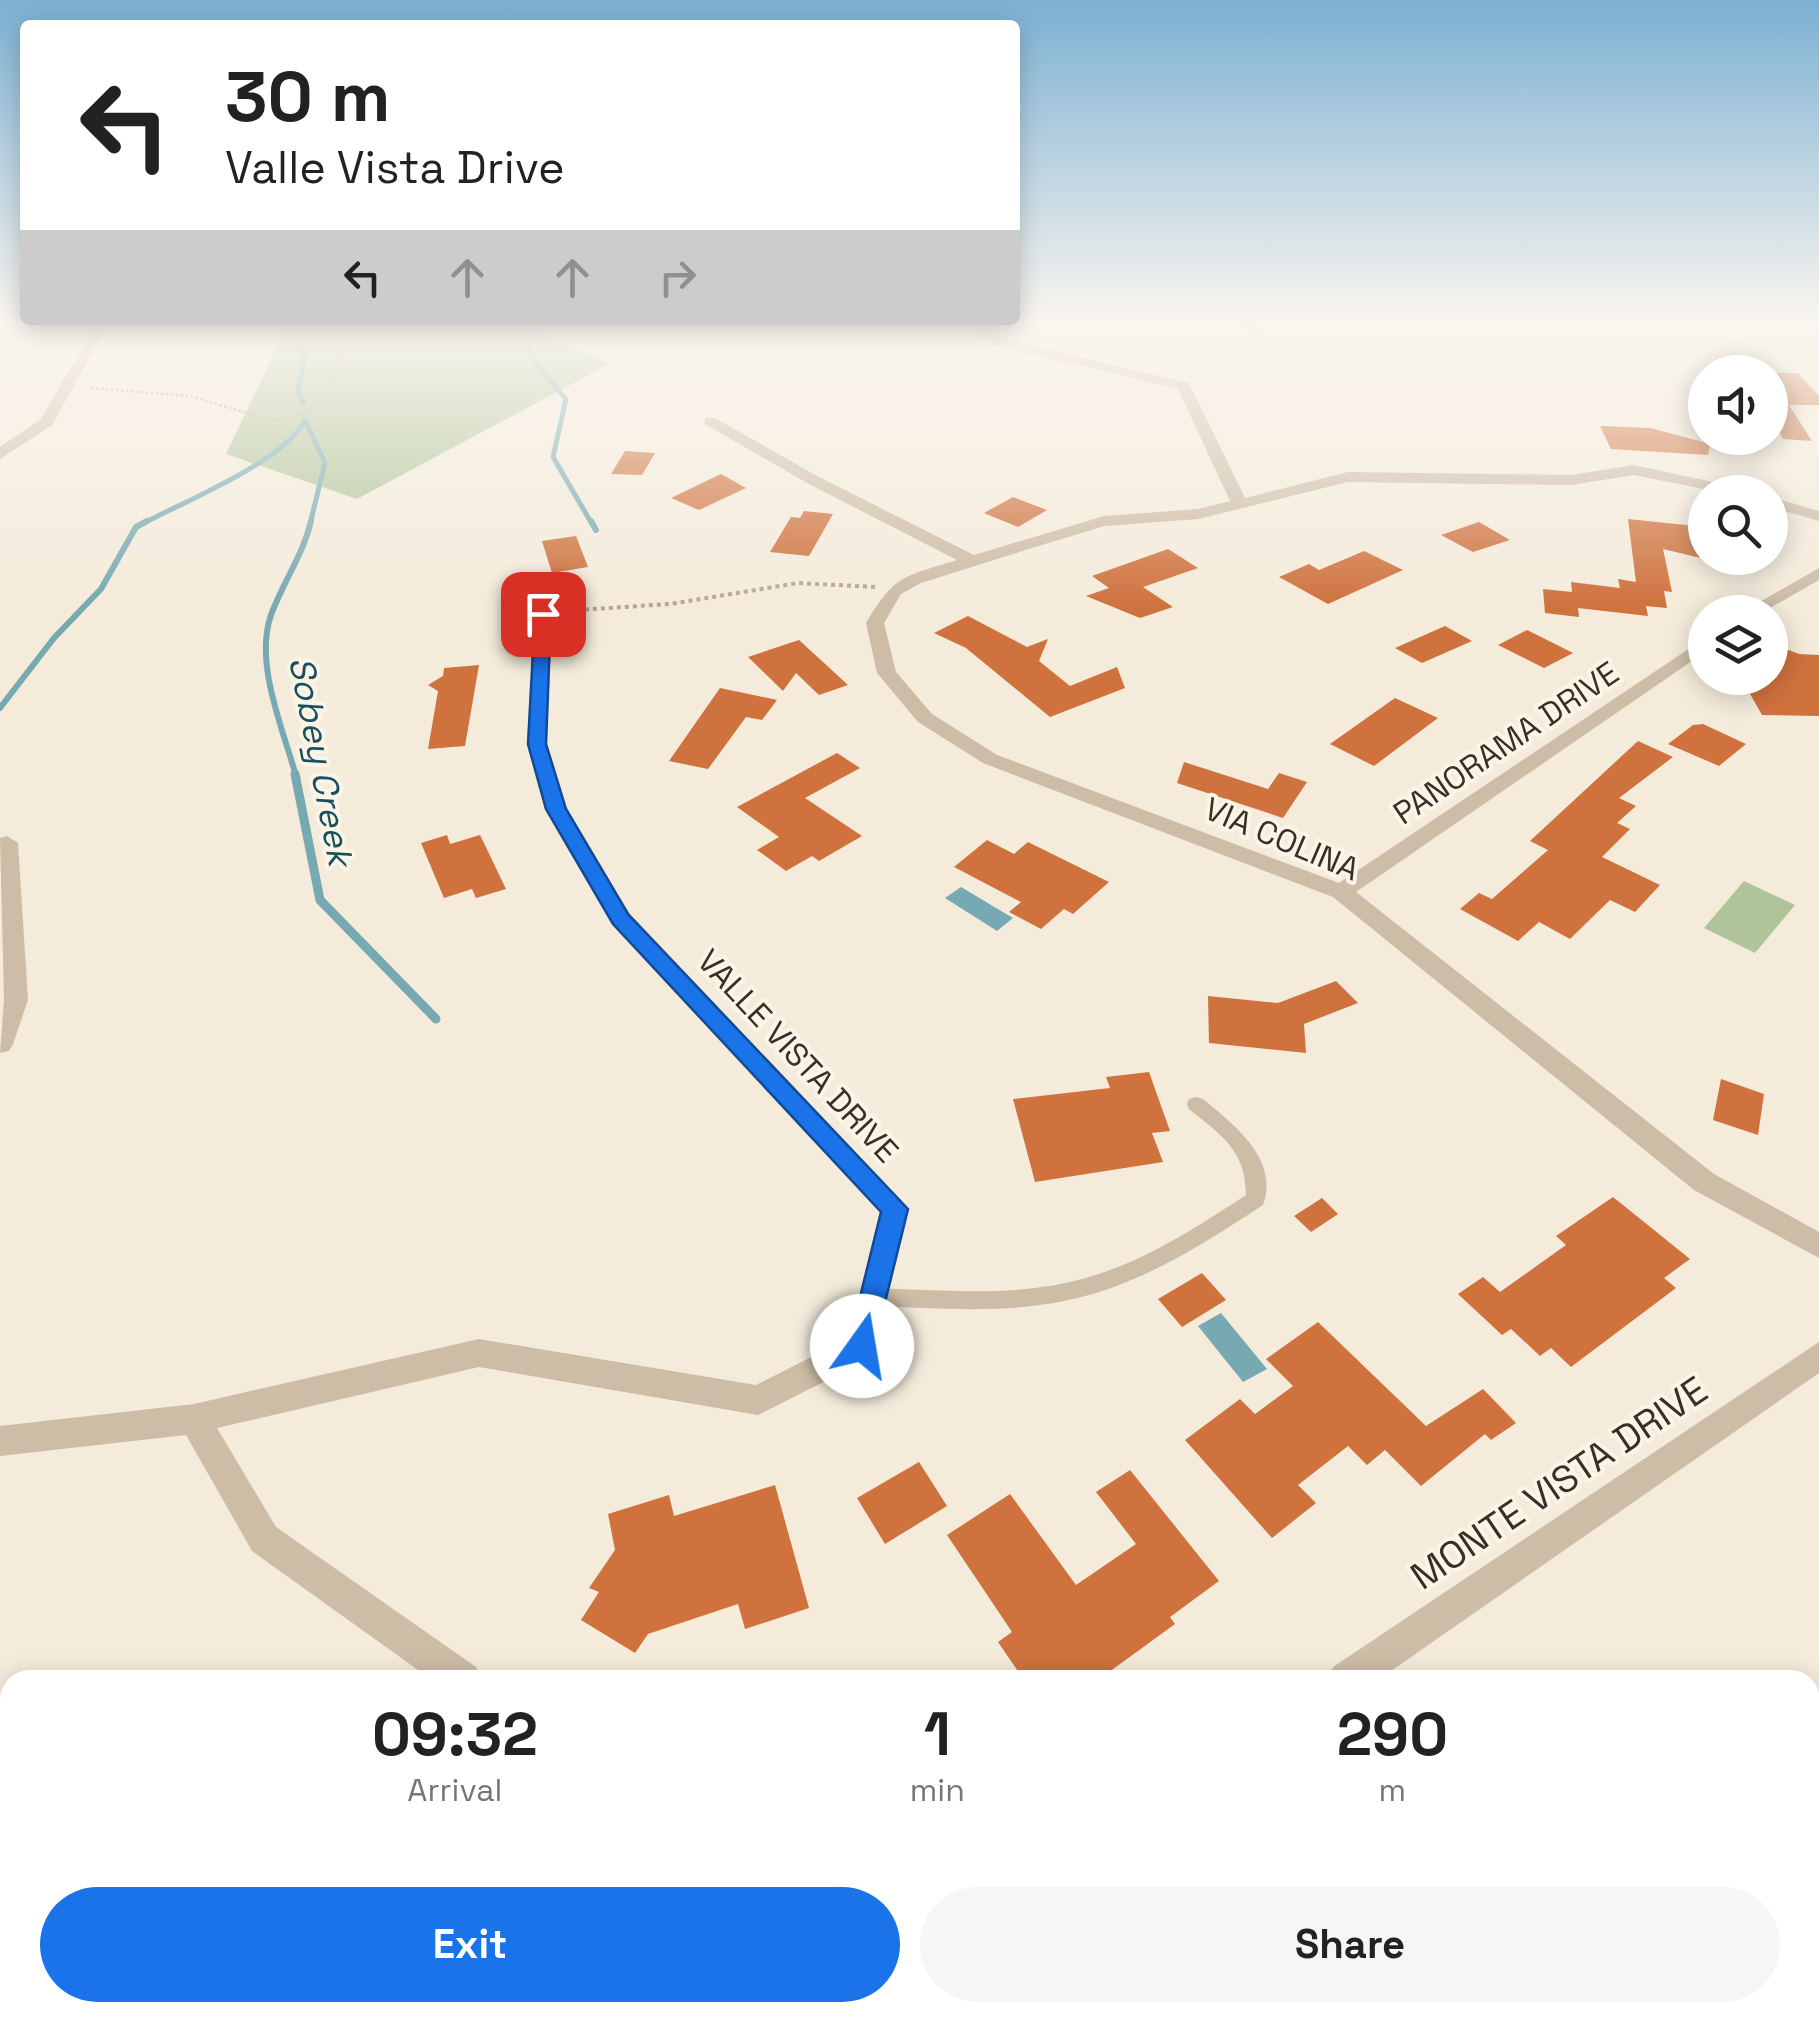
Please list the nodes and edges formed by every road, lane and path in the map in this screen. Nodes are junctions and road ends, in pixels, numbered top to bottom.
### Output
1 (49, 418) edge
2 (1199, 418) edge
3 (710, 422) dead end
4 (0, 454) edge
5 (1688, 481) edge
6 (1240, 505) junction
7 (1788, 507) edge
8 (1819, 516) edge
9 (974, 562) junction
10 (1819, 573) edge
11 (894, 591) junction
12 (1780, 595) edge
13 (543, 614) joint
14 (1688, 656) edge
15 (7, 843) dead end
16 (1341, 892) junction
17 (0, 1044) edge
18 (1196, 1104) dead end
19 (1819, 1246) edge
20 (874, 1297) junction
21 (1819, 1356) edge
22 (194, 1419) junction
23 (0, 1441) edge
24 (448, 1670) edge
25 (1361, 1670) edge

1 - 4 street
2 - 6 street
3 - 9 street
5 - 6 street
6 - 9 street
7 - 8 street
9 - 11 street
10 - 12 street
11 - 13 path
11 - 16 street, VIA COLINA
13 - 20 street, VALLE VISTA DRIVE
14 - 16 street, PANORAMA DRIVE
15 - 17 street
16 - 19 street, VIA COLINA
18 - 20 lane
20 - 22 street, VALLE VISTA DRIVE
21 - 25 street, MONTE VISTA DRIVE
22 - 23 street, VALLE VISTA DRIVE
22 - 24 street

